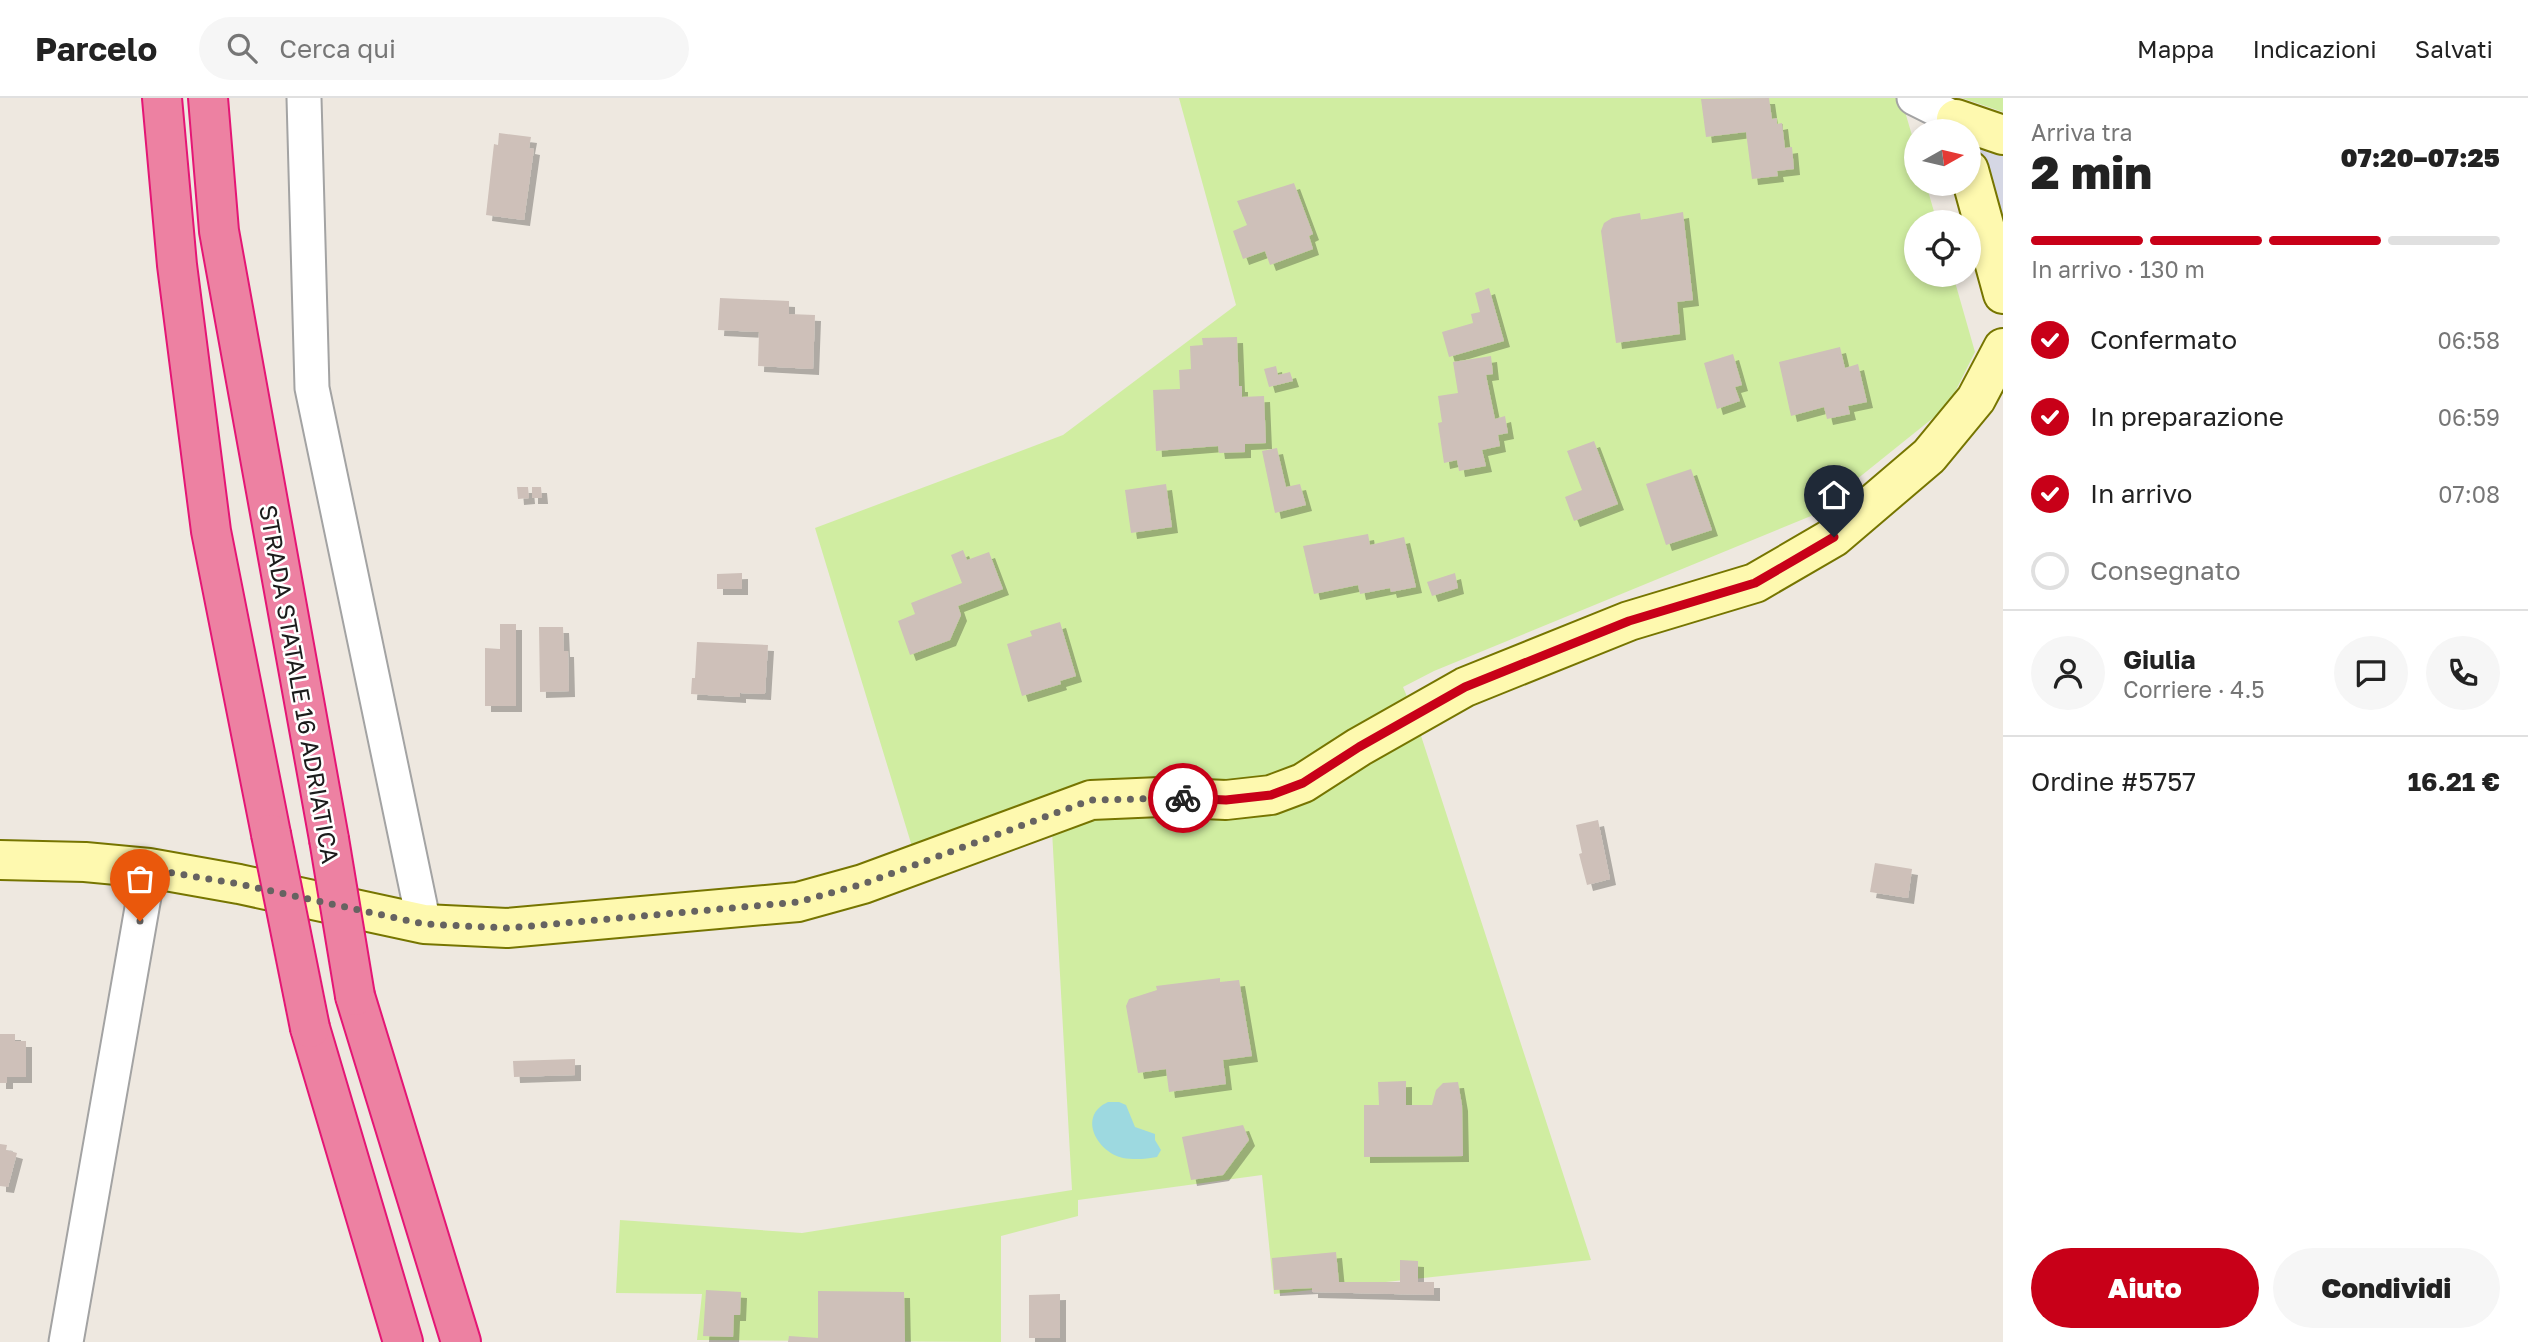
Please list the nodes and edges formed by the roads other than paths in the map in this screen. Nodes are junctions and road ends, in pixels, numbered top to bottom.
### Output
1 (162, 98) edge
2 (208, 98) edge
3 (304, 98) edge
4 (1914, 98) edge
5 (1947, 119) edge
6 (1981, 130) edge
7 (2003, 135) edge
8 (1976, 196) edge
9 (2003, 294) edge
10 (2003, 348) edge
11 (0, 860) edge
12 (149, 869) junction
13 (424, 924) junction
14 (66, 1342) edge
15 (403, 1342) edge
16 (461, 1342) edge

1 - 15 highway, bridge
2 - 16 highway, STRADA STATALE 16 ADRIATICA, bridge
3 - 13 street
4 - 5 street
6 - 7 street
8 - 9 street
10 - 13 street
11 - 12 street
12 - 13 street
12 - 14 street

